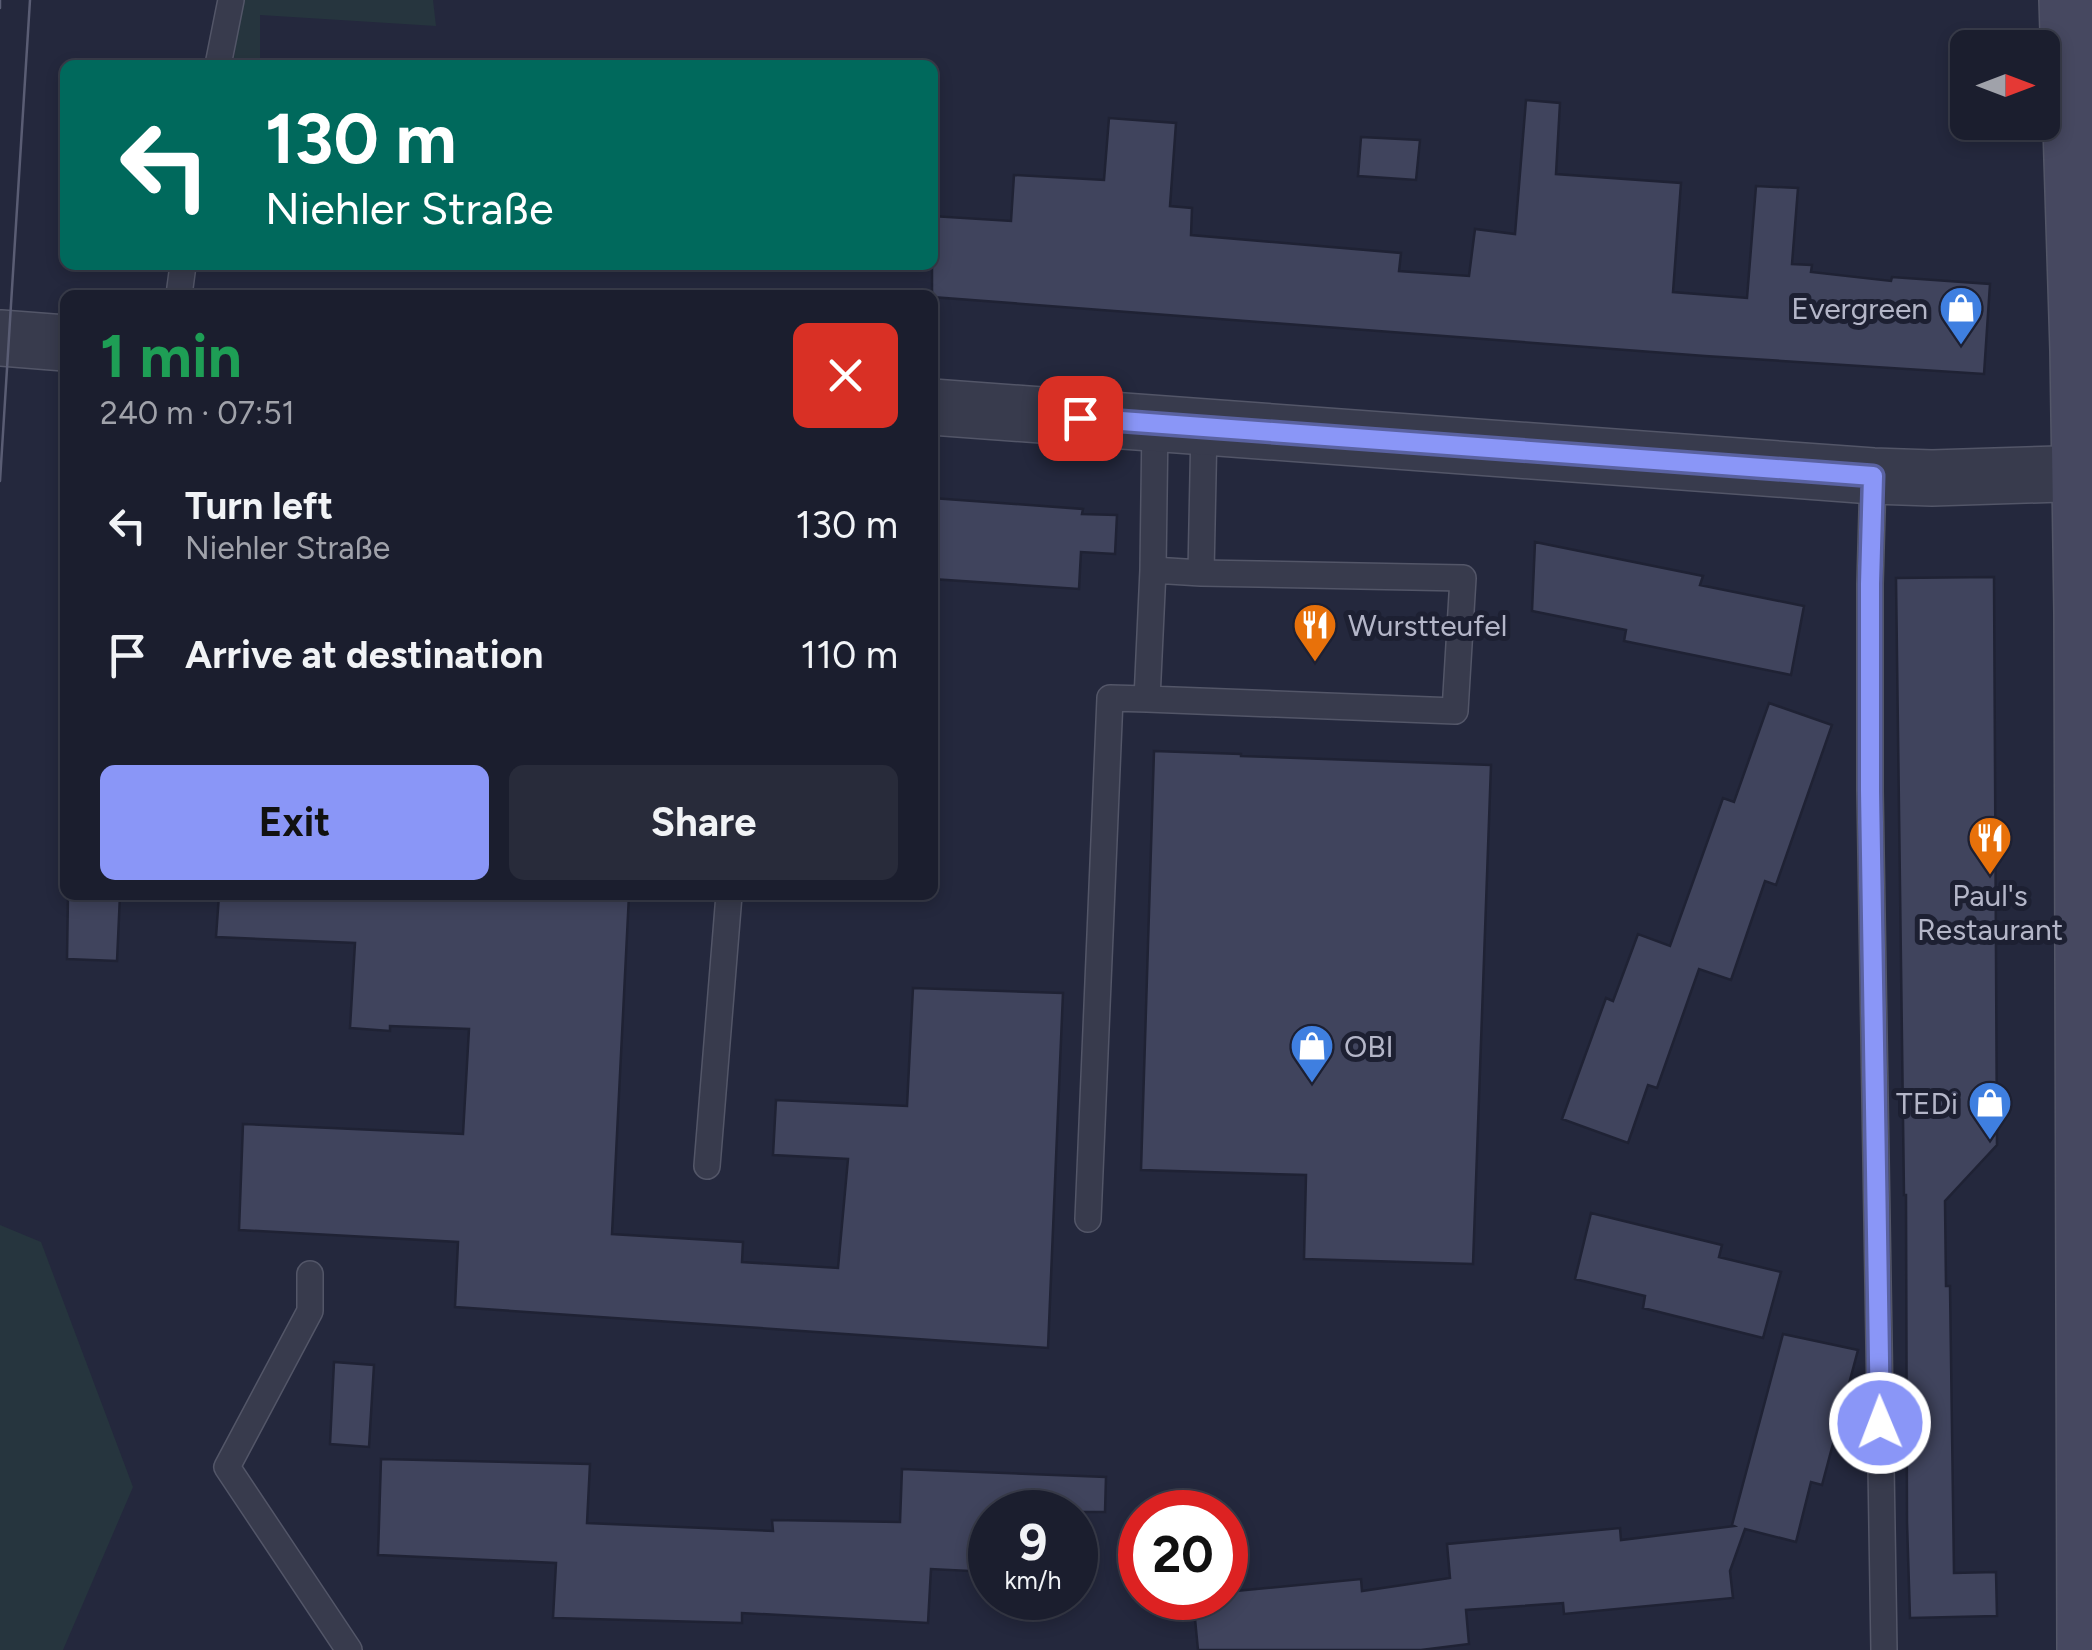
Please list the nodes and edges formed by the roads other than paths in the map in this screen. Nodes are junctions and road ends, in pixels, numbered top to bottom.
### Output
1 (231, 0) edge
2 (2067, 0) edge
3 (219, 60) edge
4 (0, 338) edge
5 (60, 343) edge
6 (938, 407) edge
7 (1179, 425) junction
8 (2086, 474) edge
9 (1873, 476) junction
10 (1153, 570) junction
11 (1201, 573) junction
12 (1146, 699) junction
13 (2087, 783) edge
14 (729, 900) edge
15 (2088, 1030) edge
16 (707, 1166) dead end
17 (1088, 1219) dead end
18 (310, 1274) dead end
19 (2088, 1574) edge
20 (348, 1650) edge
21 (1884, 1650) edge
22 (2085, 1650) edge

1 - 3 lane
2 - 8 main road
4 - 5 street
6 - 7 street
7 - 9 street
7 - 10 lane
7 - 11 lane
8 - 9 street
8 - 13 main road
9 - 21 lane
10 - 11 lane
10 - 12 lane
11 - 12 lane
12 - 17 lane
13 - 15 main road
14 - 16 lane
15 - 19 main road
18 - 20 lane
19 - 22 main road

